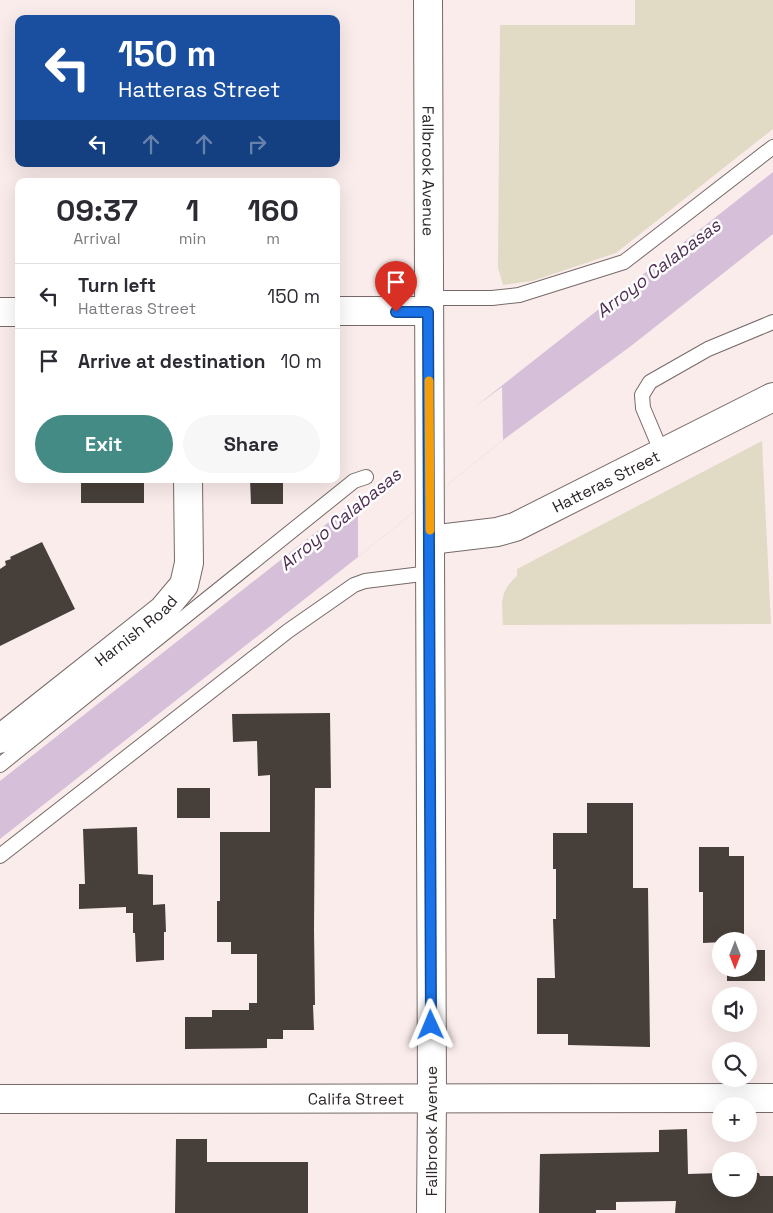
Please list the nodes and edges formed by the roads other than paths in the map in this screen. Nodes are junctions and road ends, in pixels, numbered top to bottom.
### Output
1 (428, 0) edge
2 (773, 147) edge
3 (428, 305) junction
4 (0, 312) edge
5 (15, 312) edge
6 (340, 312) edge
7 (773, 322) edge
8 (773, 397) edge
9 (662, 453) junction
10 (366, 477) dead end
11 (188, 483) edge
12 (430, 540) junction
13 (430, 573) junction
14 (0, 739) edge
15 (0, 765) edge
16 (0, 856) edge
17 (432, 1098) junction
18 (773, 1098) edge
19 (0, 1100) edge
20 (431, 1213) edge

1 - 3 street, Fallbrook Avenue
2 - 3 lane
3 - 6 street
3 - 12 street, Fallbrook Avenue
4 - 5 street
7 - 9 lane
8 - 9 street, Hatteras Street
9 - 12 street, Hatteras Street
10 - 15 lane
11 - 14 street, Harnish Road
12 - 13 street, Fallbrook Avenue
13 - 16 lane
13 - 17 street, Fallbrook Avenue
17 - 18 street, Califa Street
17 - 19 street, Califa Street
17 - 20 street, Fallbrook Avenue

